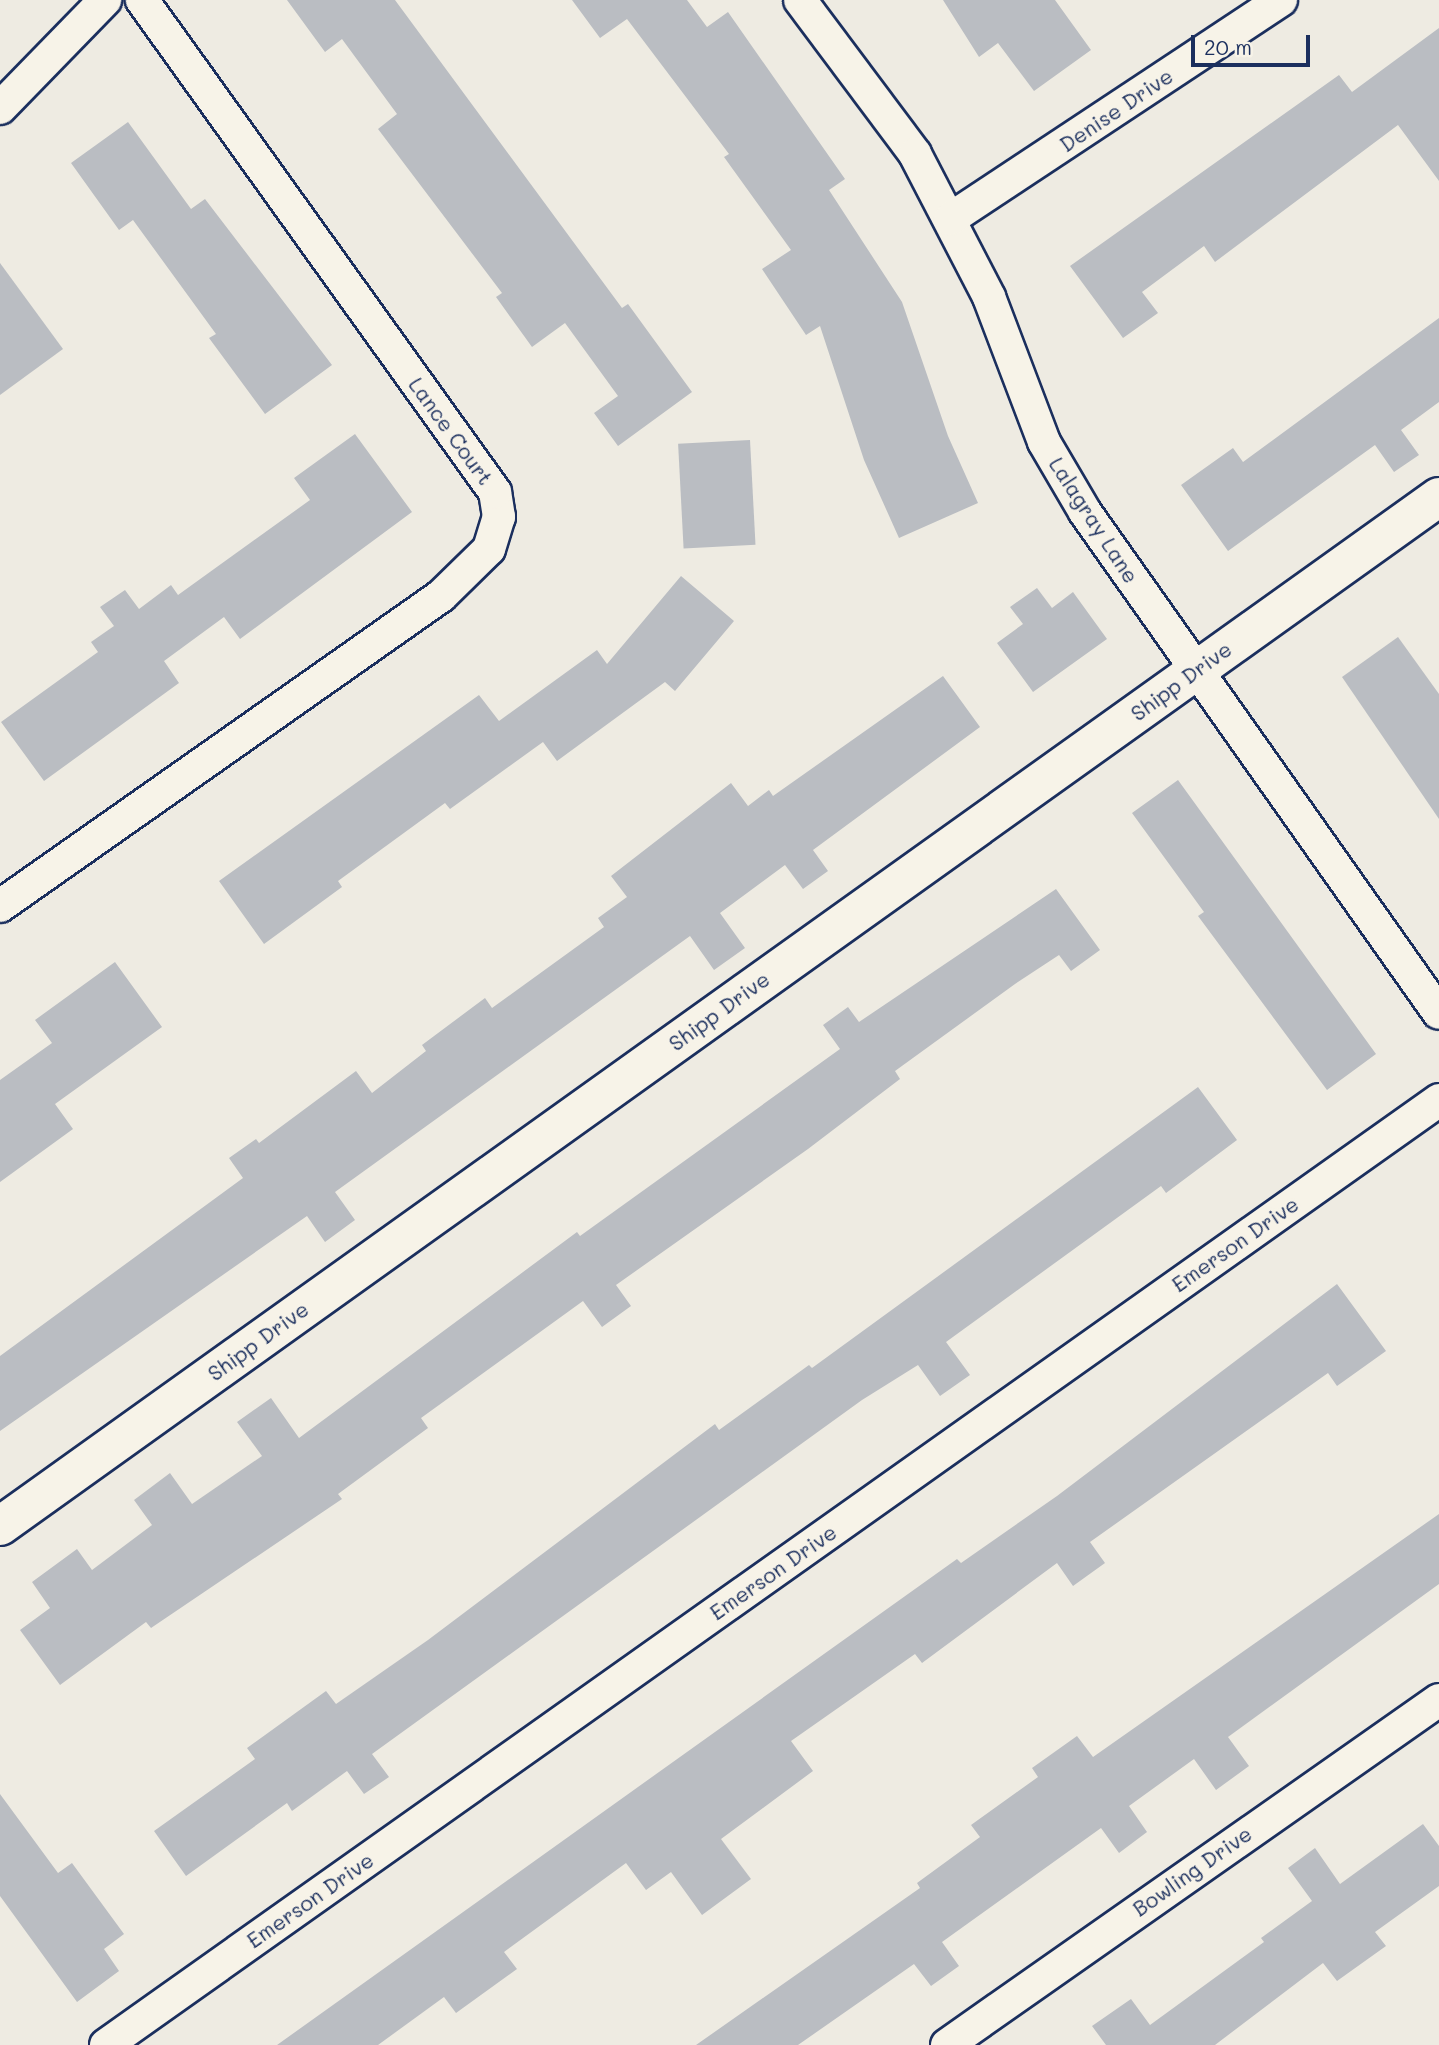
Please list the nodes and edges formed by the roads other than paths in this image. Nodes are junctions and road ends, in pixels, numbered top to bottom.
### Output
1 (105, 0) edge
2 (142, 0) edge
3 (800, 0) edge
4 (1281, 0) edge
5 (0, 108) edge
6 (950, 219) junction
7 (1439, 497) edge
8 (1196, 671) junction
9 (0, 906) edge
10 (1439, 1013) edge
11 (1439, 1100) edge
12 (0, 1526) edge
13 (1439, 1700) edge
14 (106, 2045) edge
15 (947, 2045) edge

1 - 5 street
2 - 9 street, Lance Court
3 - 6 street, Lalagray Lane
4 - 6 street, Denise Drive
6 - 8 street, Lalagray Lane
7 - 8 street, Shipp Drive
8 - 10 street, Lalagray Lane
8 - 12 street, Shipp Drive
11 - 14 street, Emerson Drive
13 - 15 street, Bowling Drive

